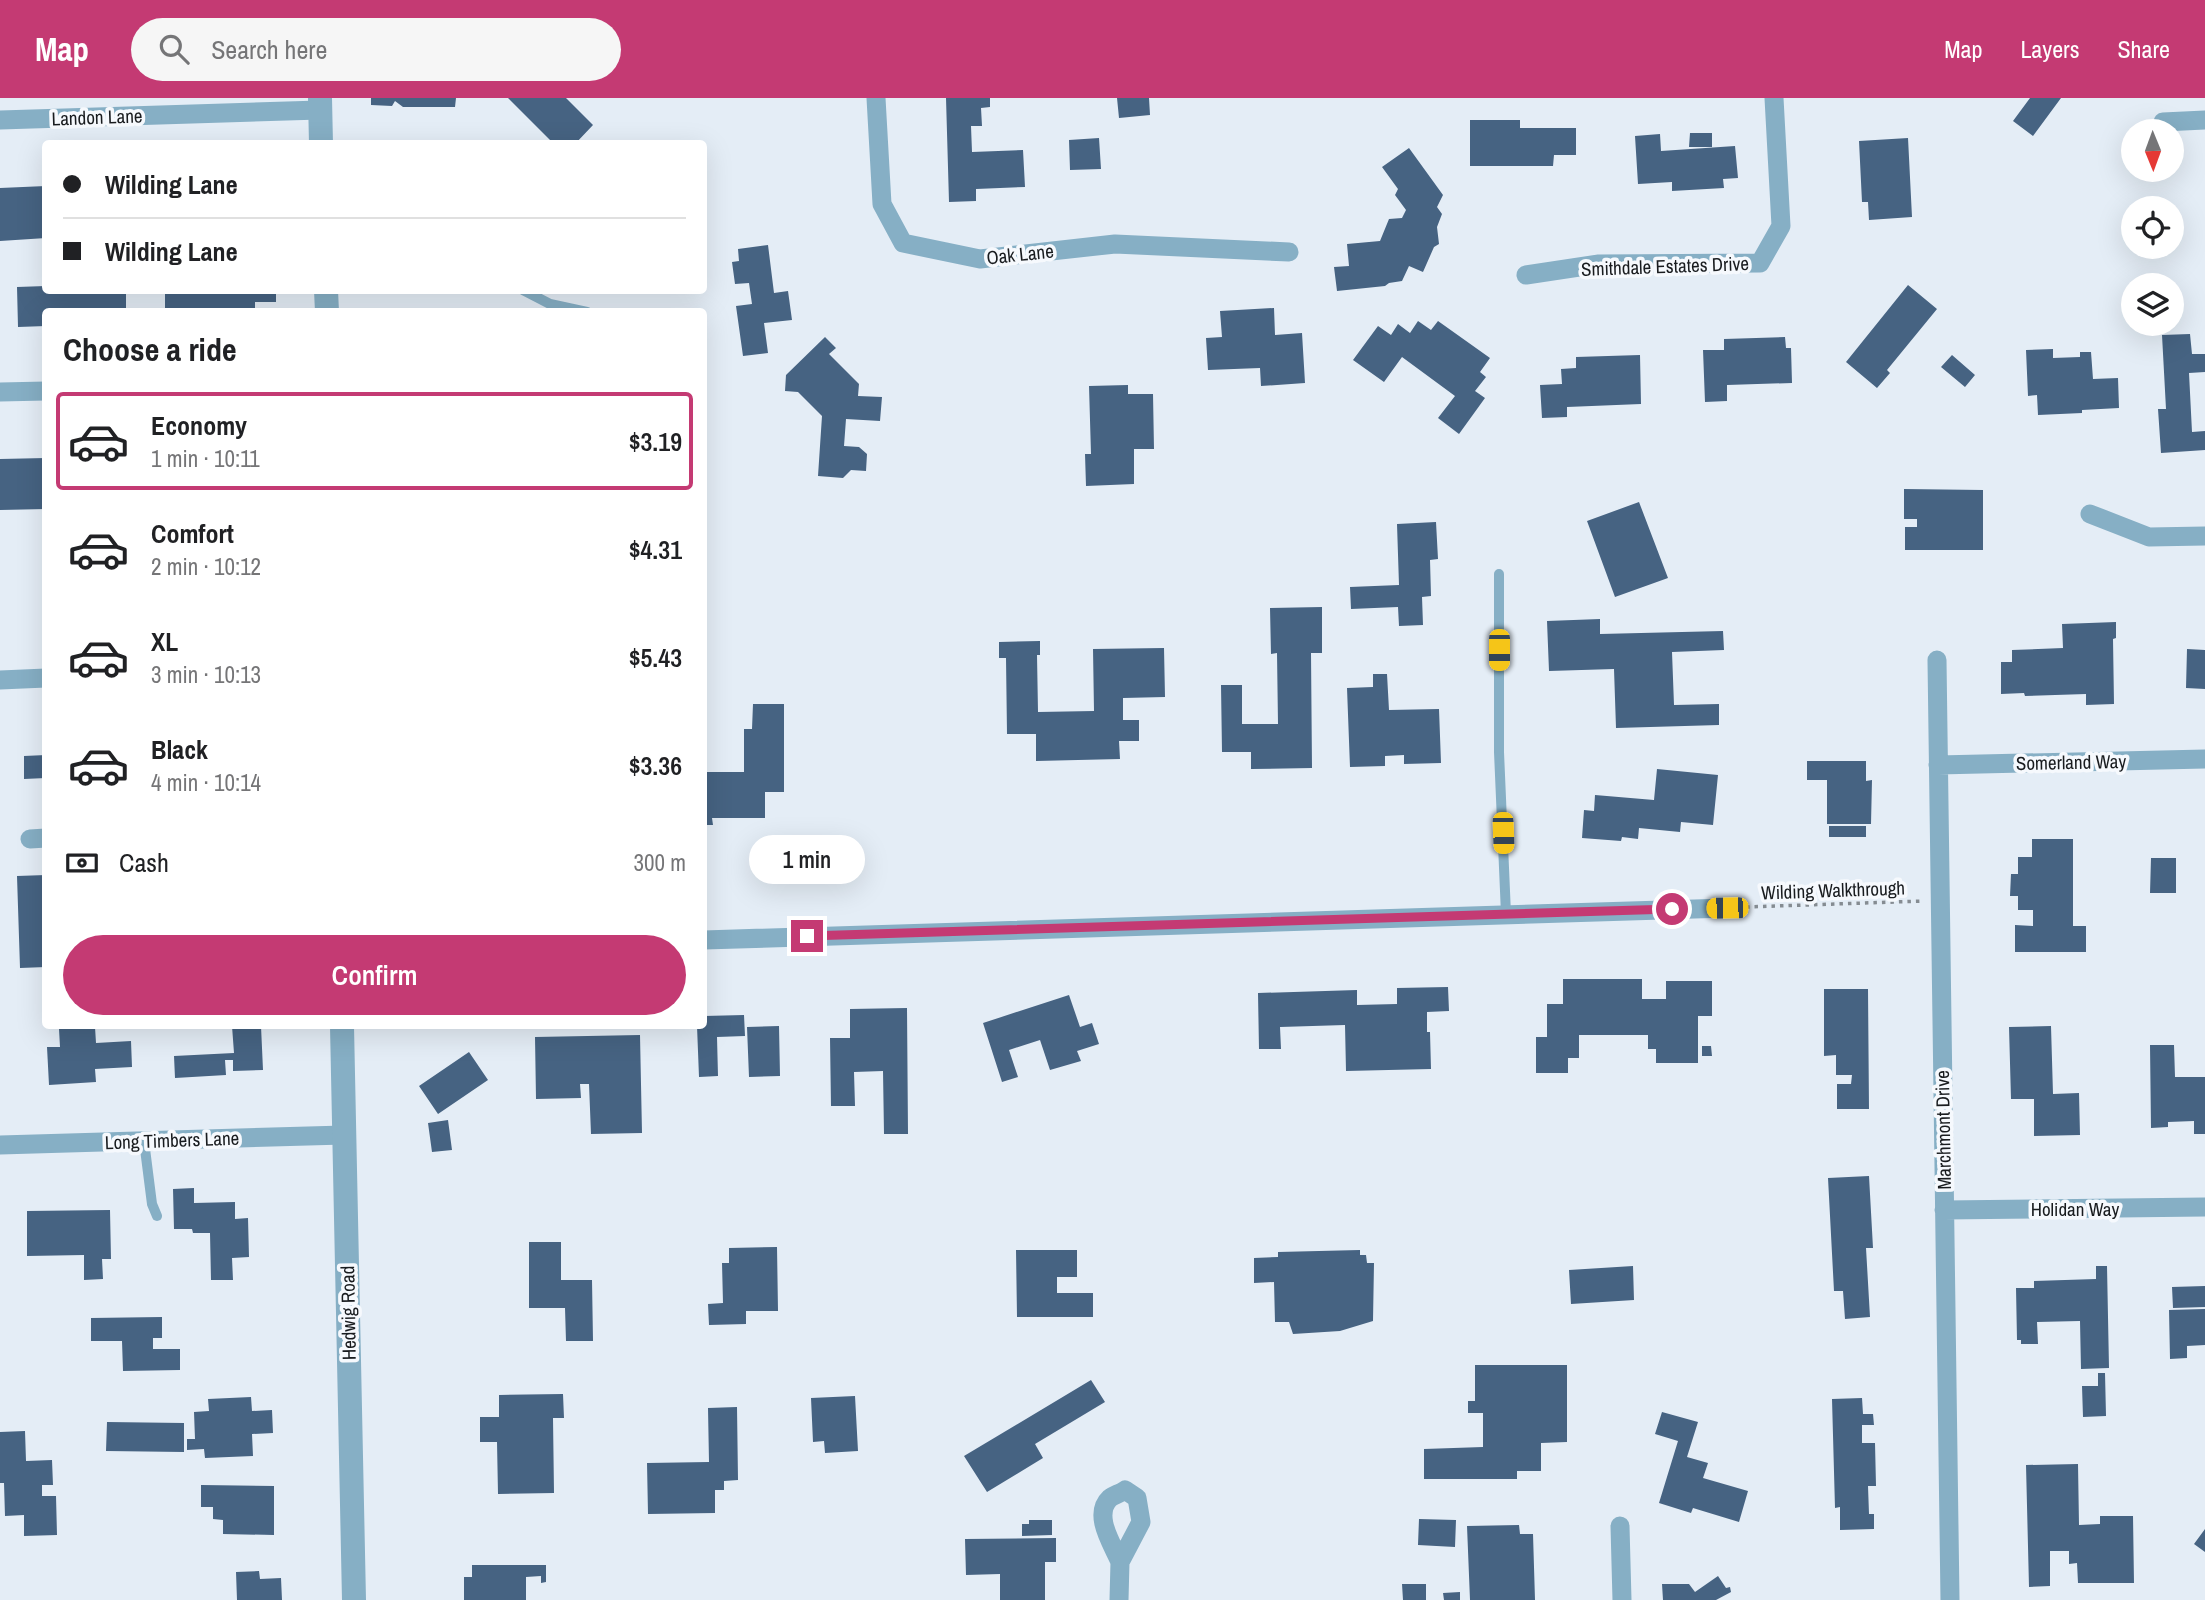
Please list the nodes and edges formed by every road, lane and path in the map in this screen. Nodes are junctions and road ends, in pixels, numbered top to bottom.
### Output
1 (876, 98) edge
2 (1774, 98) edge
3 (320, 104) edge
4 (0, 120) edge
5 (2205, 120) edge
6 (2184, 121) edge
7 (321, 140) edge
8 (1289, 252) dead end
9 (1526, 275) dead end
10 (531, 294) edge
11 (568, 308) edge
12 (42, 391) edge
13 (0, 392) edge
14 (2090, 514) dead end
15 (2205, 536) edge
16 (1499, 574) dead end
17 (1937, 660) dead end
18 (42, 678) edge
19 (0, 680) edge
20 (2205, 759) edge
21 (1938, 765) junction
22 (1940, 901) junction
23 (1727, 908) joint
24 (1506, 914) junction
25 (707, 940) edge
26 (342, 1029) edge
27 (344, 1135) junction
28 (144, 1141) junction
29 (0, 1145) edge
30 (2205, 1207) edge
31 (1944, 1210) junction
32 (157, 1216) dead end
33 (1620, 1526) dead end
34 (1120, 1562) dead end
35 (354, 1600) edge
36 (1119, 1600) edge
37 (1622, 1600) edge
38 (1950, 1600) edge

1 - 8 street, Oak Lane
2 - 9 street, Smithdale Estates Drive
3 - 4 street, Landon Lane
3 - 7 street
5 - 6 street
10 - 11 lane
12 - 13 street
14 - 15 street
16 - 24 lane
17 - 21 street, Marchmont Drive
18 - 19 street
20 - 21 street, Somerland Way
21 - 22 street, Marchmont Drive
22 - 23 path, Wilding Walkthrough
22 - 31 street, Marchmont Drive
23 - 24 street
24 - 25 street
26 - 27 street, Hedwig Road
27 - 28 street, Long Timbers Lane
27 - 35 street, Hedwig Road
28 - 29 street, Long Timbers Lane
28 - 32 lane
30 - 31 street, Holidan Way
31 - 38 street, Marchmont Drive
33 - 37 street
34 - 36 street

